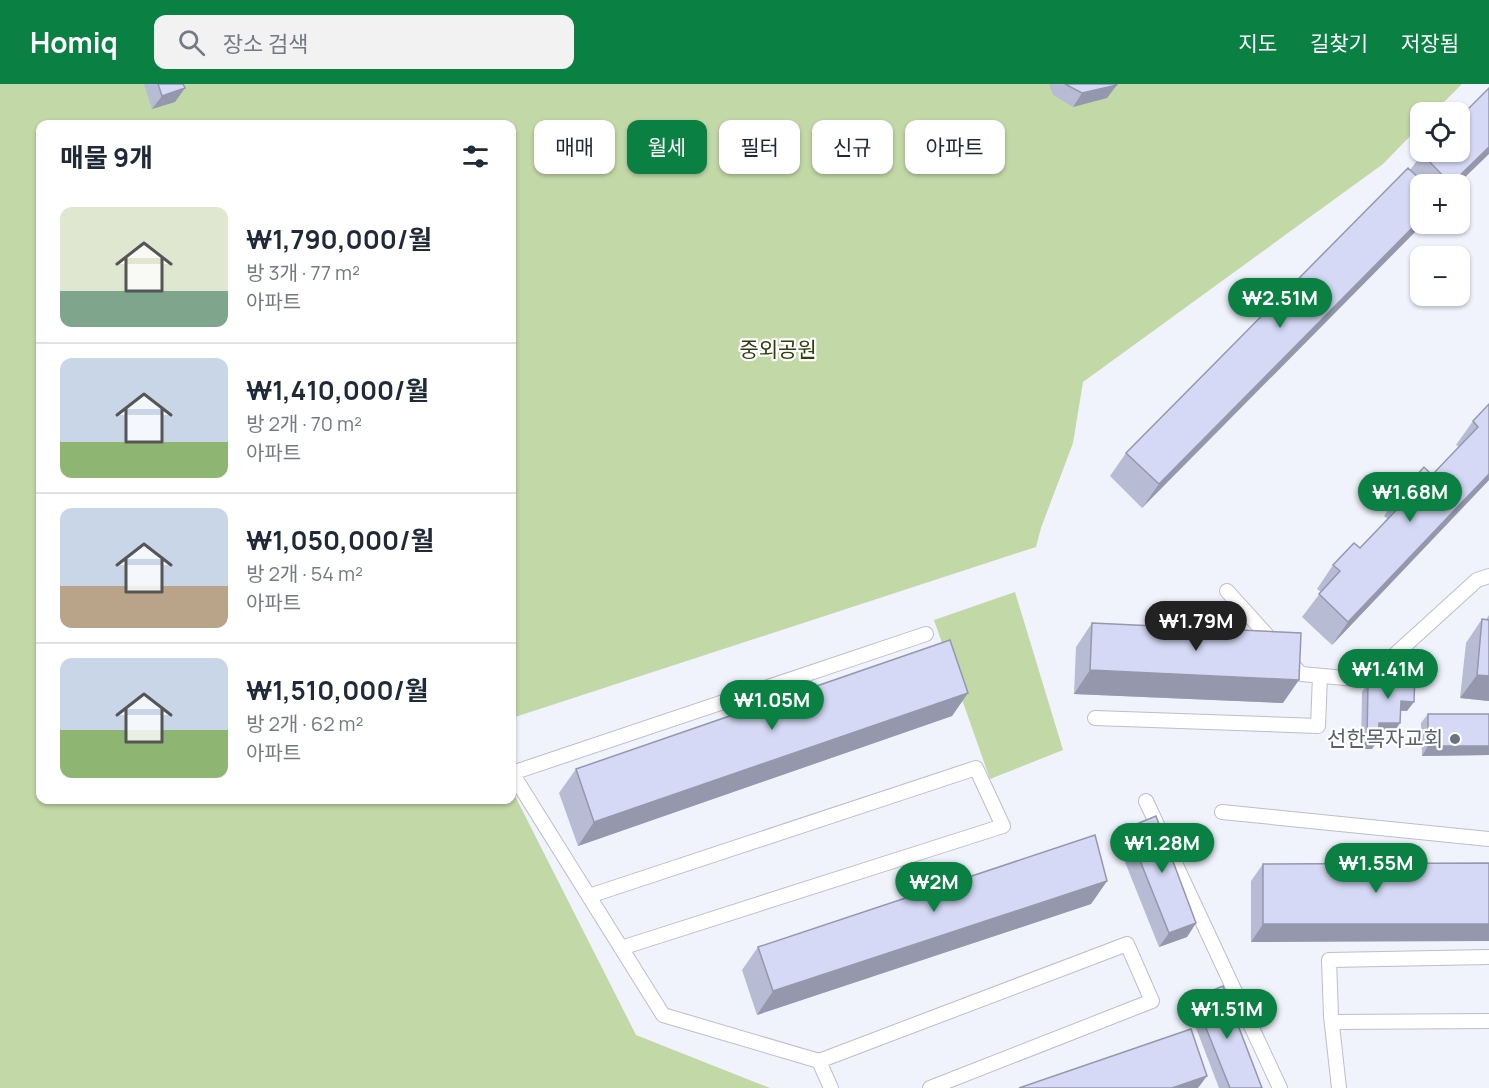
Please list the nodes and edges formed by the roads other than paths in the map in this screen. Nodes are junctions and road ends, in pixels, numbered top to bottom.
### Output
1 (1489, 576) edge
2 (1227, 591) dead end
3 (926, 634) dead end
4 (1320, 676) junction
5 (1095, 718) dead end
6 (516, 772) edge
7 (516, 779) edge
8 (1146, 801) dead end
9 (1222, 812) dead end
10 (1489, 839) edge
11 (589, 896) junction
12 (621, 948) junction
13 (1489, 957) edge
14 (1489, 1021) edge
15 (1332, 1022) junction
16 (819, 1061) junction
17 (831, 1088) edge
18 (930, 1088) edge
19 (1280, 1088) edge
20 (1339, 1088) edge

1 - 4 lane
2 - 4 lane
3 - 6 lane
4 - 5 lane
7 - 11 lane
8 - 19 lane
9 - 10 lane
11 - 12 lane
11 - 12 lane
12 - 16 lane
13 - 15 lane
14 - 15 lane
15 - 20 lane
16 - 17 lane
16 - 18 lane

